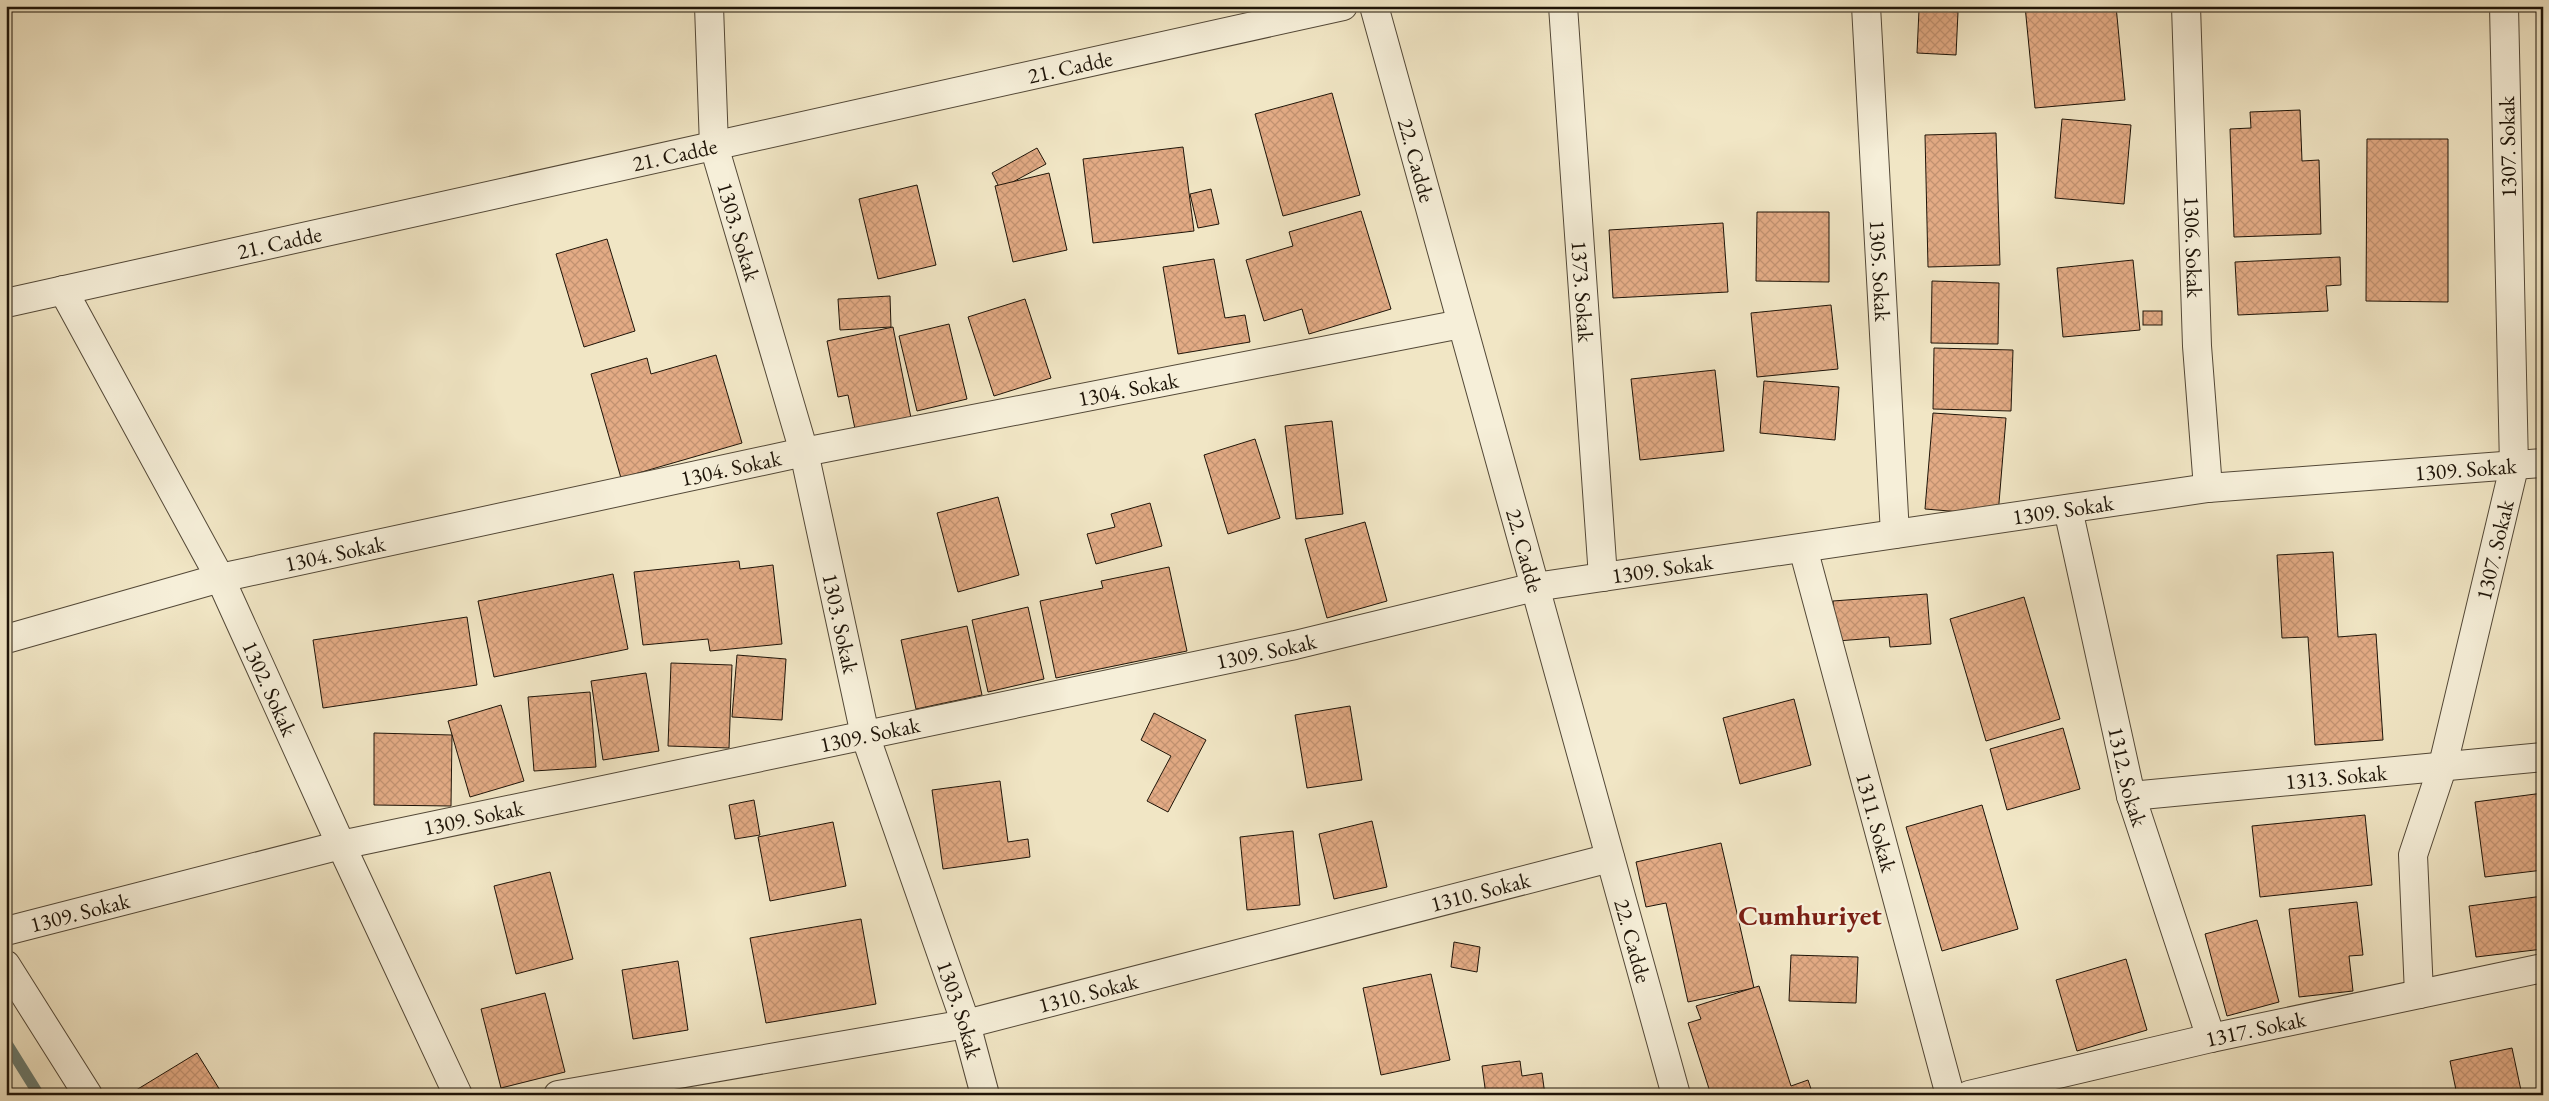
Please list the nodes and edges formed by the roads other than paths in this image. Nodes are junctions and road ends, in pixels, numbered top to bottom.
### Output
1 (710, 6) edge
2 (1343, 6) edge
3 (1374, 6) edge
4 (1563, 6) edge
5 (1866, 6) edge
6 (2186, 6) edge
7 (2504, 6) edge
8 (714, 146) junction
9 (64, 290) junction
10 (6, 303) edge
11 (1461, 324) junction
12 (804, 452) junction
13 (2543, 463) edge
14 (2514, 466) junction
15 (2208, 488) junction
16 (2068, 509) junction
17 (1895, 534) junction
18 (1803, 548) junction
19 (1602, 577) junction
20 (220, 578) junction
21 (1534, 587) junction
22 (6, 638) edge
23 (866, 735) junction
24 (2543, 757) edge
25 (2443, 765) junction
26 (2131, 796) junction
27 (341, 845) junction
28 (1610, 858) junction
29 (6, 931) edge
30 (6, 966) edge
31 (2543, 968) edge
32 (2419, 994) junction
33 (966, 1024) junction
34 (2211, 1038) junction
35 (88, 1095) edge
36 (458, 1095) edge
37 (558, 1095) edge
38 (985, 1095) edge
39 (1676, 1095) edge
40 (1950, 1095) edge
41 (1969, 1095) edge

1 - 8 street, 1303. Sokak
2 - 8 street, 21. Cadde
3 - 11 street, 22. Cadde
4 - 19 street, 1373. Sokak
5 - 17 street, 1305. Sokak
6 - 15 street, 1306. Sokak
7 - 14 street, 1307. Sokak
8 - 9 street, 21. Cadde
8 - 12 street, 1303. Sokak
9 - 10 street, 21. Cadde
9 - 20 street, 1302. Sokak
11 - 12 street, 1304. Sokak
11 - 21 street, 22. Cadde
12 - 20 street, 1304. Sokak
12 - 23 street, 1303. Sokak
13 - 14 street, 1309. Sokak
14 - 15 street, 1309. Sokak
14 - 25 street, 1307. Sokak
15 - 16 street, 1309. Sokak
16 - 17 street, 1309. Sokak
16 - 26 street, 1312. Sokak
17 - 18 street, 1309. Sokak
18 - 19 street, 1309. Sokak
18 - 40 street, 1311. Sokak
19 - 21 street, 1309. Sokak
20 - 22 street, 1304. Sokak
20 - 27 street, 1302. Sokak
21 - 23 street, 1309. Sokak
21 - 28 street, 22. Cadde
23 - 27 street, 1309. Sokak
23 - 33 street, 1303. Sokak
24 - 25 street, 1313. Sokak
25 - 26 street, 1313. Sokak
25 - 32 street, 1307. Sokak
26 - 34 street, 1312. Sokak
27 - 29 street, 1309. Sokak
27 - 36 street, 1302. Sokak
28 - 33 street, 1310. Sokak
28 - 39 street, 22. Cadde
30 - 35 street
31 - 32 street, 1317. Sokak
32 - 34 street, 1317. Sokak
33 - 37 street, 1310. Sokak
33 - 38 street, 1303. Sokak
34 - 41 street, 1317. Sokak

